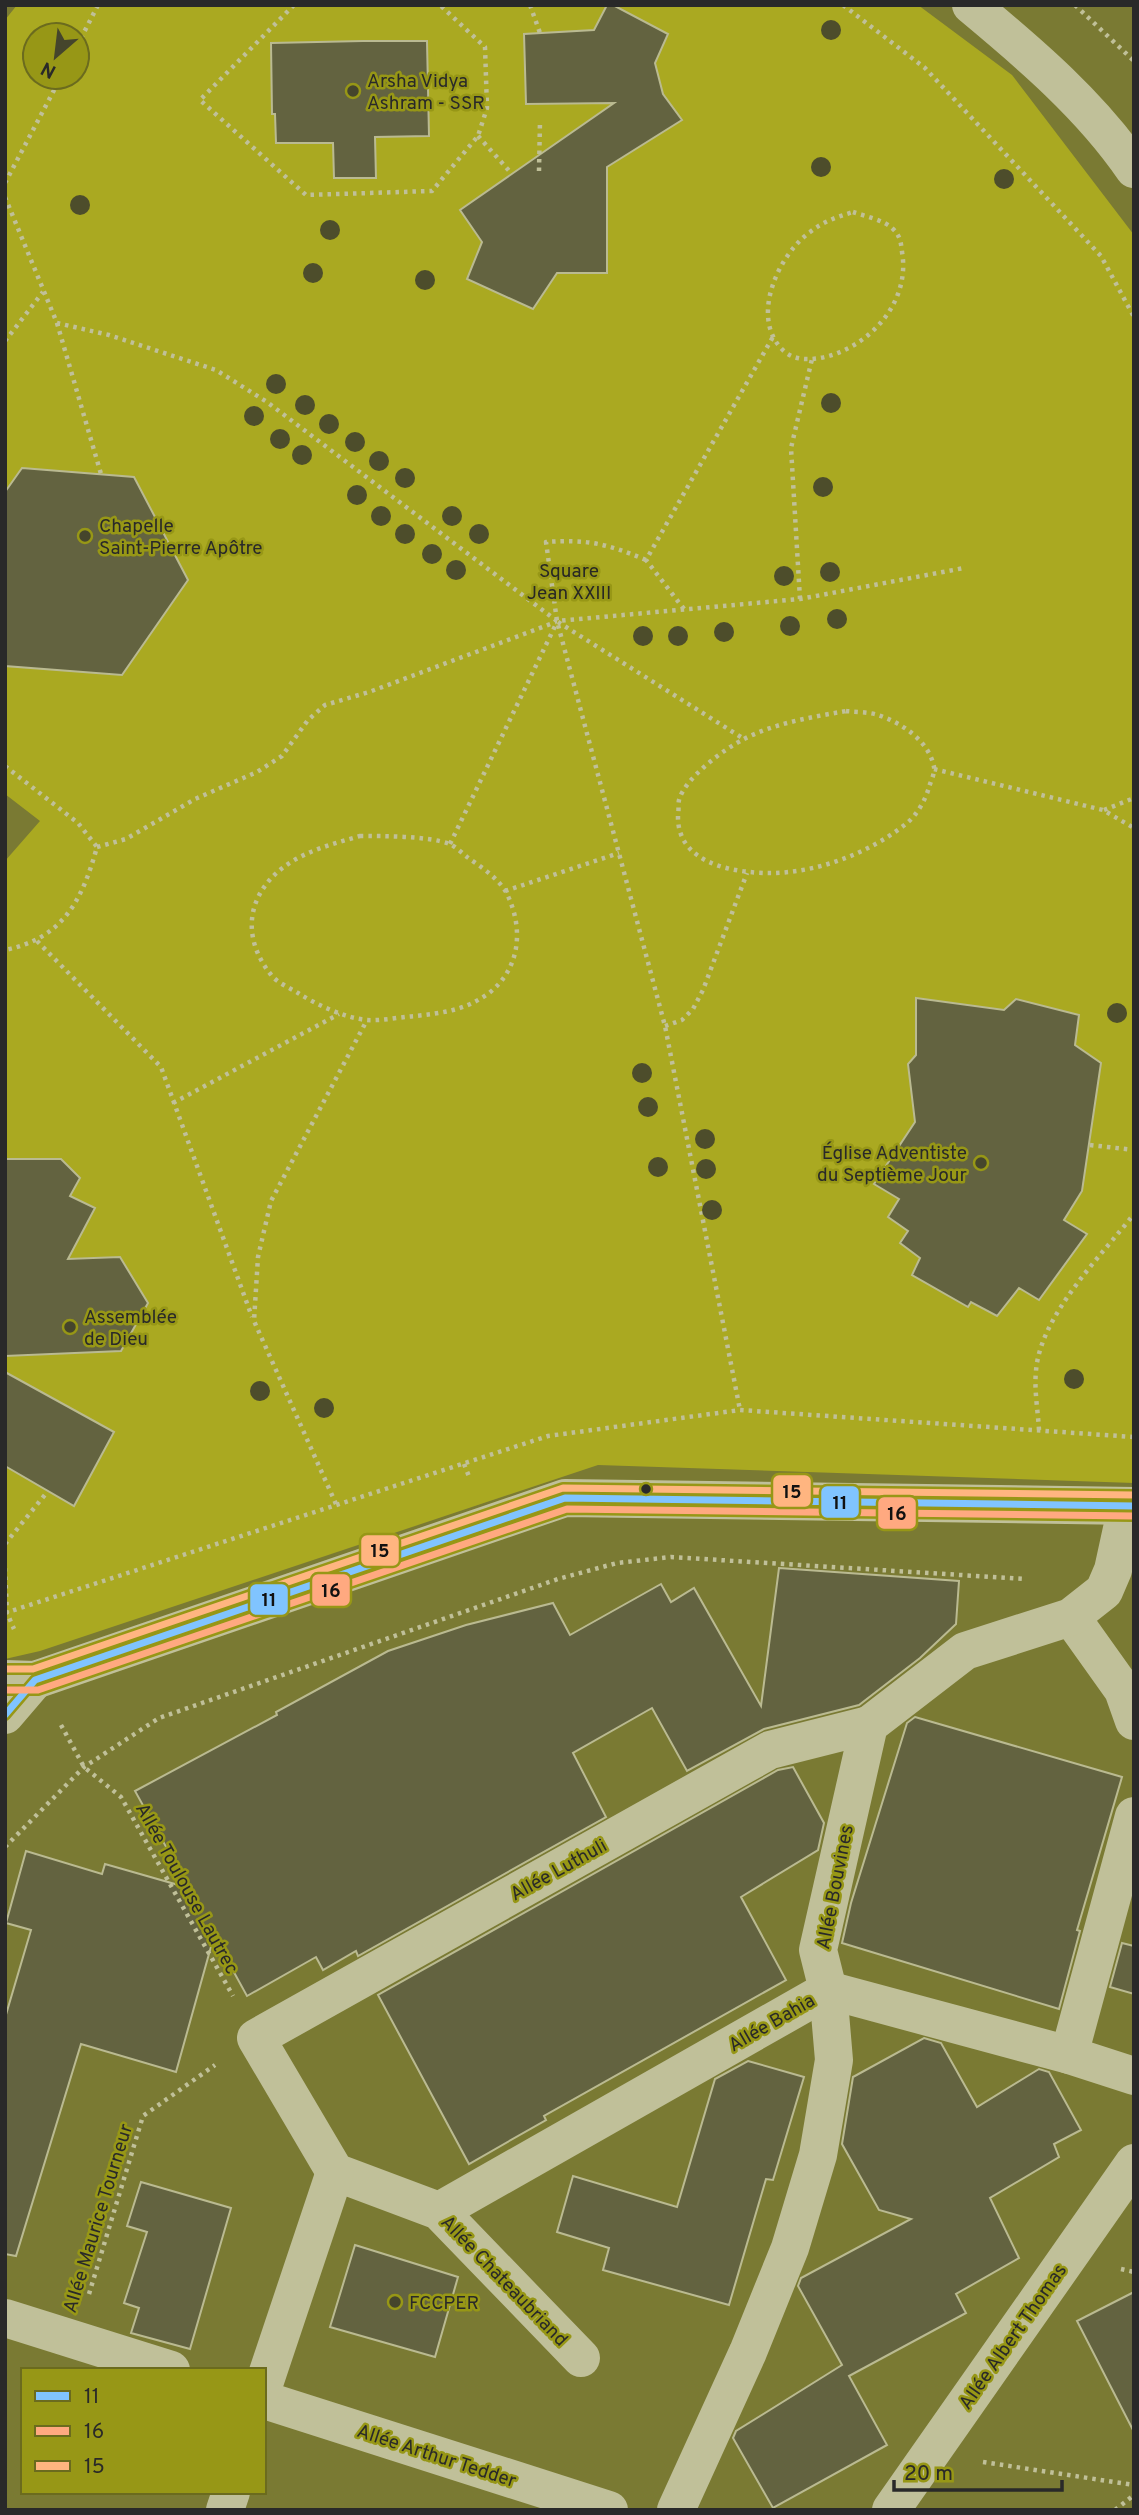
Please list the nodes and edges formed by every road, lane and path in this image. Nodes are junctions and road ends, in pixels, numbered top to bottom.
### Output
1 (98, 5) edge
2 (294, 5) edge
3 (440, 5) edge
4 (530, 5) edge
5 (843, 5) edge
6 (971, 5) edge
7 (1075, 5) edge
8 (90, 21) edge
9 (540, 33) dead end
10 (1134, 61) edge
11 (54, 91) edge
12 (540, 121) dead end
13 (478, 135) junction
14 (1134, 169) edge
15 (540, 171) dead end
16 (512, 174) dead end
17 (5, 183) edge
18 (5, 197) edge
19 (44, 291) junction
20 (1134, 317) edge
21 (57, 323) junction
22 (774, 335) junction
23 (5, 341) edge
24 (812, 359) junction
25 (101, 474) dead end
26 (646, 560) junction
27 (964, 568) dead end
28 (800, 600) junction
29 (684, 610) junction
30 (557, 621) junction
31 (744, 739) junction
32 (5, 766) edge
33 (934, 769) junction
34 (1134, 798) edge
35 (1103, 810) junction
36 (1134, 828) edge
37 (450, 844) junction
38 (97, 847) junction
39 (619, 853) junction
40 (747, 873) junction
41 (505, 891) junction
42 (37, 941) junction
43 (5, 950) edge
44 (340, 1013) junction
45 (367, 1020) junction
46 (665, 1026) junction
47 (173, 1103) junction
48 (1090, 1145) dead end
49 (1134, 1150) edge
50 (1134, 1214) edge
51 (254, 1321) junction
52 (740, 1410) dead end
53 (1039, 1430) dead end
54 (48, 1491) dead end
55 (336, 1504) dead end
56 (1131, 1506) edge
57 (5, 1544) edge
58 (5, 1568) edge
59 (1107, 1584) junction
60 (1072, 1617) junction
61 (20, 1679) edge
62 (5, 1715) edge
63 (1134, 1721) edge
64 (869, 1725) junction
65 (84, 1767) junction
66 (1134, 1816) edge
67 (5, 1847) edge
68 (828, 1990) junction
69 (256, 2038) junction
70 (1069, 2055) junction
71 (1134, 2076) edge
72 (1134, 2163) edge
73 (335, 2172) junction
74 (439, 2211) junction
75 (5, 2318) edge
76 (76, 2339) junction
77 (581, 2358) dead end
78 (165, 2368) edge
79 (266, 2378) edge
80 (266, 2401) edge
81 (930, 2454) junction
82 (1134, 2486) edge
83 (1134, 2496) edge
84 (609, 2510) edge
85 (676, 2510) edge
86 (891, 2510) edge
87 (1115, 2510) edge

1 - 8 path
2 - 13 path
3 - 13 path
4 - 9 path
5 - 20 path
6 - 14 street
7 - 10 path
11 - 17 path
12 - 15 path
13 - 16 path
18 - 19 path
19 - 21 path
19 - 23 path
21 - 25 path
21 - 30 path
22 - 24 path
22 - 24 path
22 - 26 path
24 - 28 path
26 - 29 path
26 - 30 path
27 - 28 path
28 - 29 path
29 - 30 path
30 - 31 path
30 - 37 path
30 - 38 path
30 - 39 path
31 - 33 path
31 - 40 path
32 - 38 path
33 - 35 path
33 - 40 path
34 - 35 path
35 - 36 path
37 - 41 path
37 - 44 path
38 - 42 path
39 - 41 path
39 - 46 path
40 - 46 path
41 - 45 path
42 - 43 path
42 - 47 path
44 - 45 path
44 - 47 path
45 - 51 path
46 - 52 path
47 - 51 path
48 - 49 path
50 - 53 path
51 - 55 path
54 - 57 path
56 - 59 street
56 - 61 street
58 - 61 path, Allée Toulouse Lautrec
59 - 60 street
59 - 65 path
60 - 63 street
60 - 64 street
61 - 62 street
61 - 65 path, Allée Toulouse Lautrec
64 - 68 street, Allée Bouvines
64 - 69 street, Allée Luthuli
65 - 67 path
65 - 69 path, Allée Toulouse Lautrec
66 - 70 street
68 - 70 street, Allée Bahia
68 - 74 street, Allée Bahia
68 - 85 street, Allée Bouvines
69 - 73 street
69 - 76 path, Allée Maurice Tourneur
70 - 71 street, Allée Bahia
72 - 81 street, Allée Albert Thomas
73 - 74 street, Allée Chateaubriand
73 - 79 street
74 - 77 street, Allée Chateaubriand
75 - 76 street
76 - 78 street
80 - 84 street, Allée Arthur Tedder
81 - 82 path
81 - 86 street, Allée Albert Thomas
83 - 87 path

